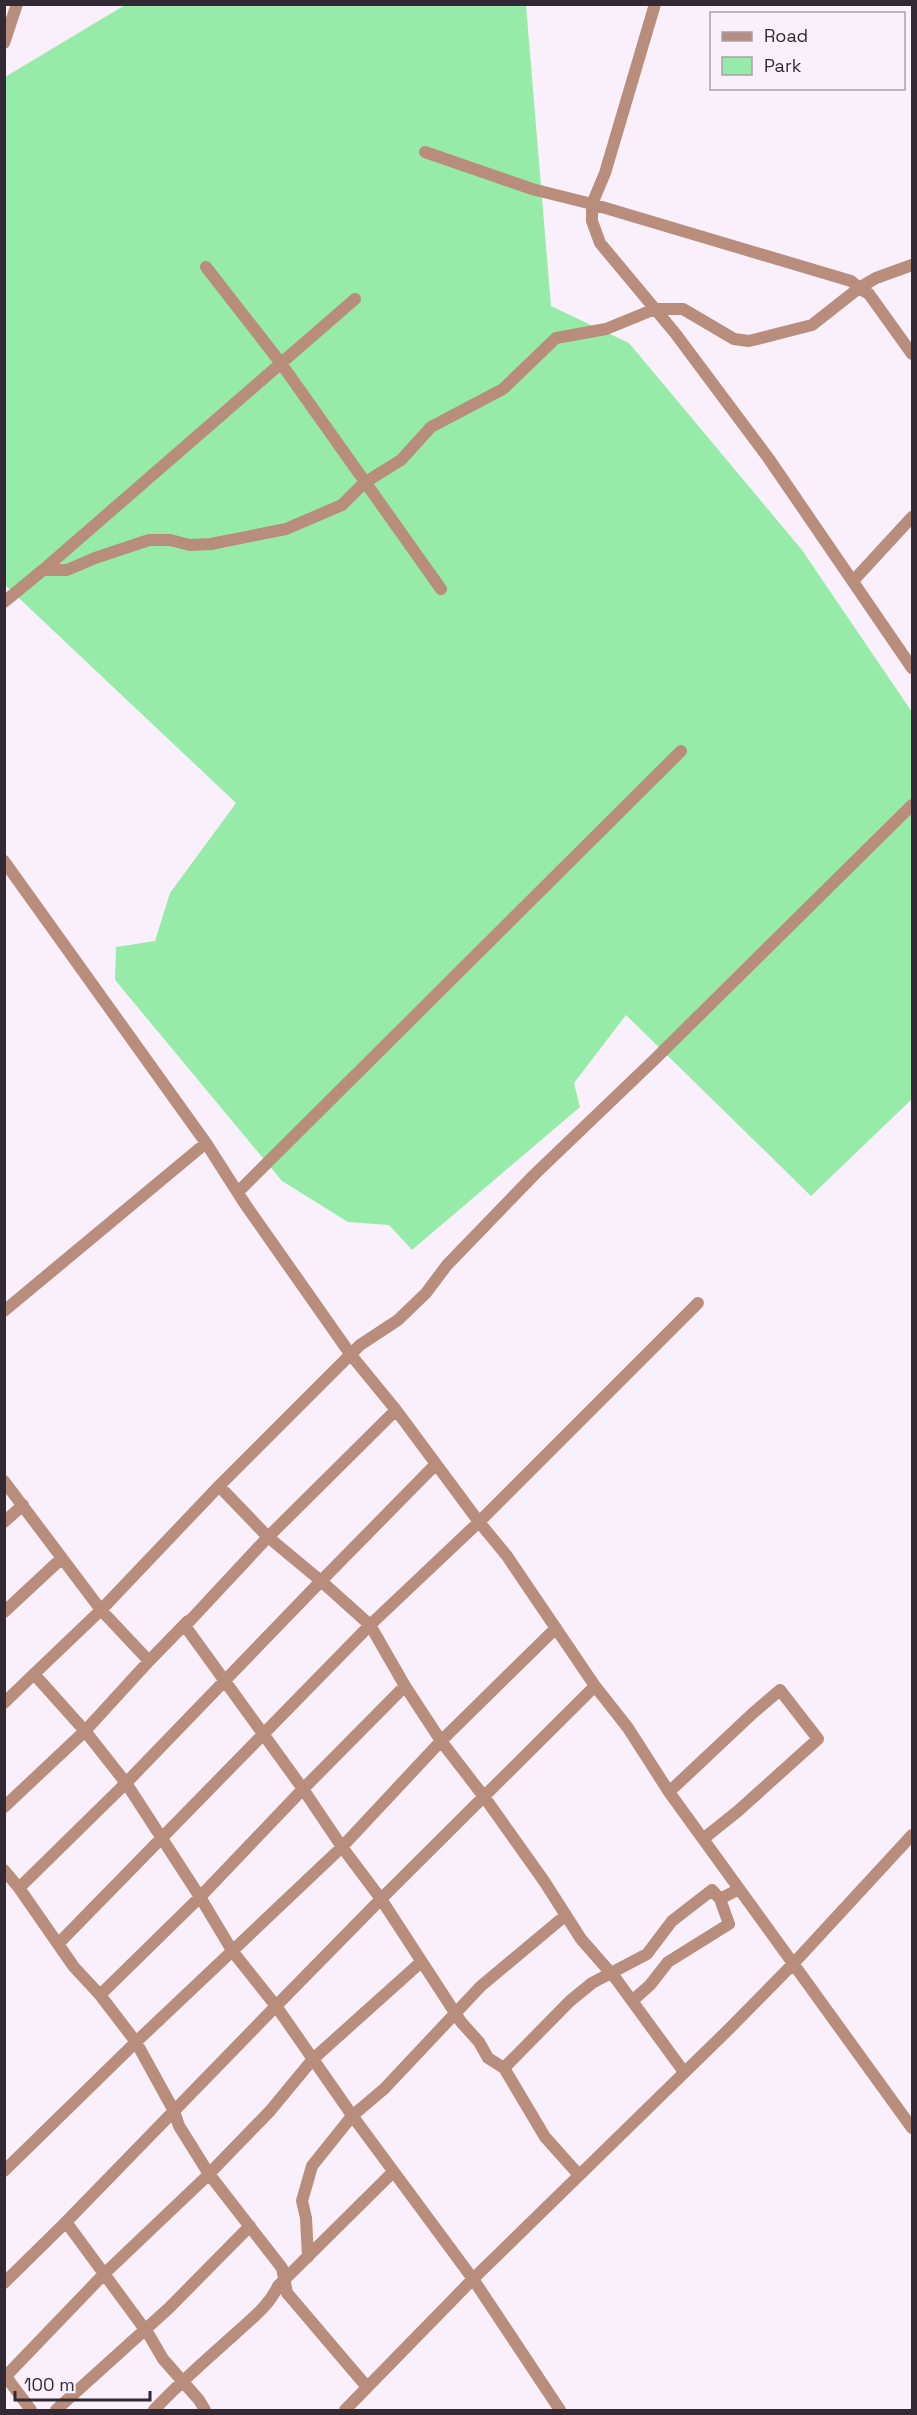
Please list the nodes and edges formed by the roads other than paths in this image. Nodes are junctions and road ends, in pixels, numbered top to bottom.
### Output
1 (17, 4) edge
2 (655, 4) edge
3 (4, 43) edge
4 (425, 152) dead end
5 (592, 204) junction
6 (912, 265) edge
7 (206, 267) dead end
8 (859, 288) junction
9 (355, 299) dead end
10 (655, 309) junction
11 (912, 354) edge
12 (280, 362) junction
13 (364, 483) junction
14 (912, 517) edge
15 (42, 570) junction
16 (853, 580) junction
17 (441, 589) dead end
18 (4, 602) edge
19 (912, 668) edge
20 (681, 751) dead end
21 (912, 805) edge
22 (5, 863) edge
23 (206, 1143) junction
24 (238, 1192) junction
25 (698, 1303) dead end
26 (4, 1311) edge
27 (351, 1355) junction
28 (396, 1410) junction
29 (436, 1464) junction
30 (4, 1481) edge
31 (219, 1486) junction
32 (23, 1505) junction
33 (4, 1522) edge
34 (479, 1522) junction
35 (268, 1537) junction
36 (62, 1558) junction
37 (321, 1581) junction
38 (101, 1610) junction
39 (4, 1612) edge
40 (370, 1625) junction
41 (555, 1628) junction
42 (149, 1661) junction
43 (34, 1674) junction
44 (225, 1678) junction
45 (405, 1686) junction
46 (595, 1686) junction
47 (4, 1703) edge
48 (85, 1731) junction
49 (264, 1734) junction
50 (441, 1741) junction
51 (126, 1783) junction
52 (303, 1789) junction
53 (669, 1792) junction
54 (485, 1798) junction
55 (4, 1807) edge
56 (912, 1835) edge
57 (162, 1839) junction
58 (703, 1839) junction
59 (342, 1847) junction
60 (4, 1870) edge
61 (19, 1888) junction
62 (739, 1889) junction
63 (200, 1897) junction
64 (381, 1899) junction
65 (720, 1899) junction
66 (566, 1916) junction
67 (58, 1944) junction
68 (233, 1952) junction
69 (420, 1963) junction
70 (793, 1964) junction
71 (609, 1973) junction
72 (100, 1995) junction
73 (632, 2001) junction
74 (276, 2006) junction
75 (455, 2014) junction
76 (136, 2042) junction
77 (313, 2059) junction
78 (504, 2068) junction
79 (684, 2072) junction
80 (174, 2111) junction
81 (352, 2116) junction
82 (912, 2128) edge
83 (4, 2171) edge
84 (393, 2172) junction
85 (209, 2174) junction
86 (579, 2175) junction
87 (66, 2222) junction
88 (250, 2226) junction
89 (308, 2257) junction
90 (104, 2274) junction
91 (473, 2279) junction
92 (285, 2280) junction
93 (4, 2283) edge
94 (144, 2328) junction
95 (5, 2376) edge
96 (183, 2382) junction
97 (368, 2387) junction
98 (31, 2410) edge
99 (56, 2410) edge
100 (154, 2410) edge
101 (205, 2410) edge
102 (345, 2410) edge
103 (560, 2410) edge

1 - 3 street
2 - 5 street
4 - 5 street
5 - 8 street
5 - 10 street
6 - 8 street
7 - 12 street
8 - 10 street
8 - 11 street
9 - 12 street
10 - 13 street
10 - 16 street
12 - 13 street
12 - 15 street
13 - 15 street
13 - 17 street
14 - 16 street
15 - 18 street
16 - 19 street
20 - 24 street
21 - 27 street
22 - 23 street
23 - 24 street
23 - 26 street
24 - 27 street
25 - 34 street
27 - 28 street
27 - 31 street
28 - 29 street
28 - 35 street
29 - 34 street
29 - 37 street
30 - 32 street
31 - 35 street
31 - 38 street
32 - 33 street
32 - 36 street
34 - 40 street
34 - 41 street
35 - 37 street
35 - 42 street
35 - 44 street
36 - 38 street
36 - 39 street
37 - 40 street
37 - 44 street
38 - 42 street
38 - 43 street
40 - 45 street
40 - 49 street
41 - 46 street
41 - 50 street
42 - 48 street
43 - 47 street
43 - 48 street
44 - 49 street
44 - 51 street
45 - 50 street
45 - 52 street
46 - 53 street
46 - 54 street
48 - 51 street
48 - 55 street
49 - 52 street
49 - 57 street
50 - 54 street
50 - 59 street
51 - 57 street
51 - 61 street
52 - 59 street
52 - 63 street
53 - 58 street
53 - 58 street
54 - 64 street
54 - 66 street
56 - 70 street
57 - 63 street
57 - 67 street
58 - 62 street
59 - 64 street
59 - 68 street
60 - 61 street
61 - 67 street
62 - 65 street
62 - 70 street
63 - 68 street
63 - 72 street
64 - 69 street
64 - 74 street
65 - 71 street
65 - 73 street
66 - 71 street
66 - 75 street
67 - 72 street
68 - 74 street
68 - 76 street
69 - 75 street
69 - 77 street
70 - 79 street
70 - 82 street
71 - 73 street
71 - 78 street
72 - 76 street
73 - 79 street
74 - 77 street
74 - 80 street
75 - 78 street
75 - 81 street
76 - 80 street
76 - 83 street
77 - 81 street
77 - 85 street
78 - 86 street
79 - 86 street
80 - 85 street
80 - 87 street
81 - 84 street
81 - 89 street
84 - 89 street
84 - 91 street
85 - 88 street
85 - 90 street
86 - 91 street
87 - 90 street
87 - 93 street
88 - 92 street
88 - 94 street
89 - 92 street
90 - 94 street
90 - 95 street
91 - 97 street
91 - 103 street
92 - 96 street
92 - 97 street
94 - 96 street
94 - 99 street
95 - 98 street
96 - 100 street
96 - 101 street
97 - 102 street

